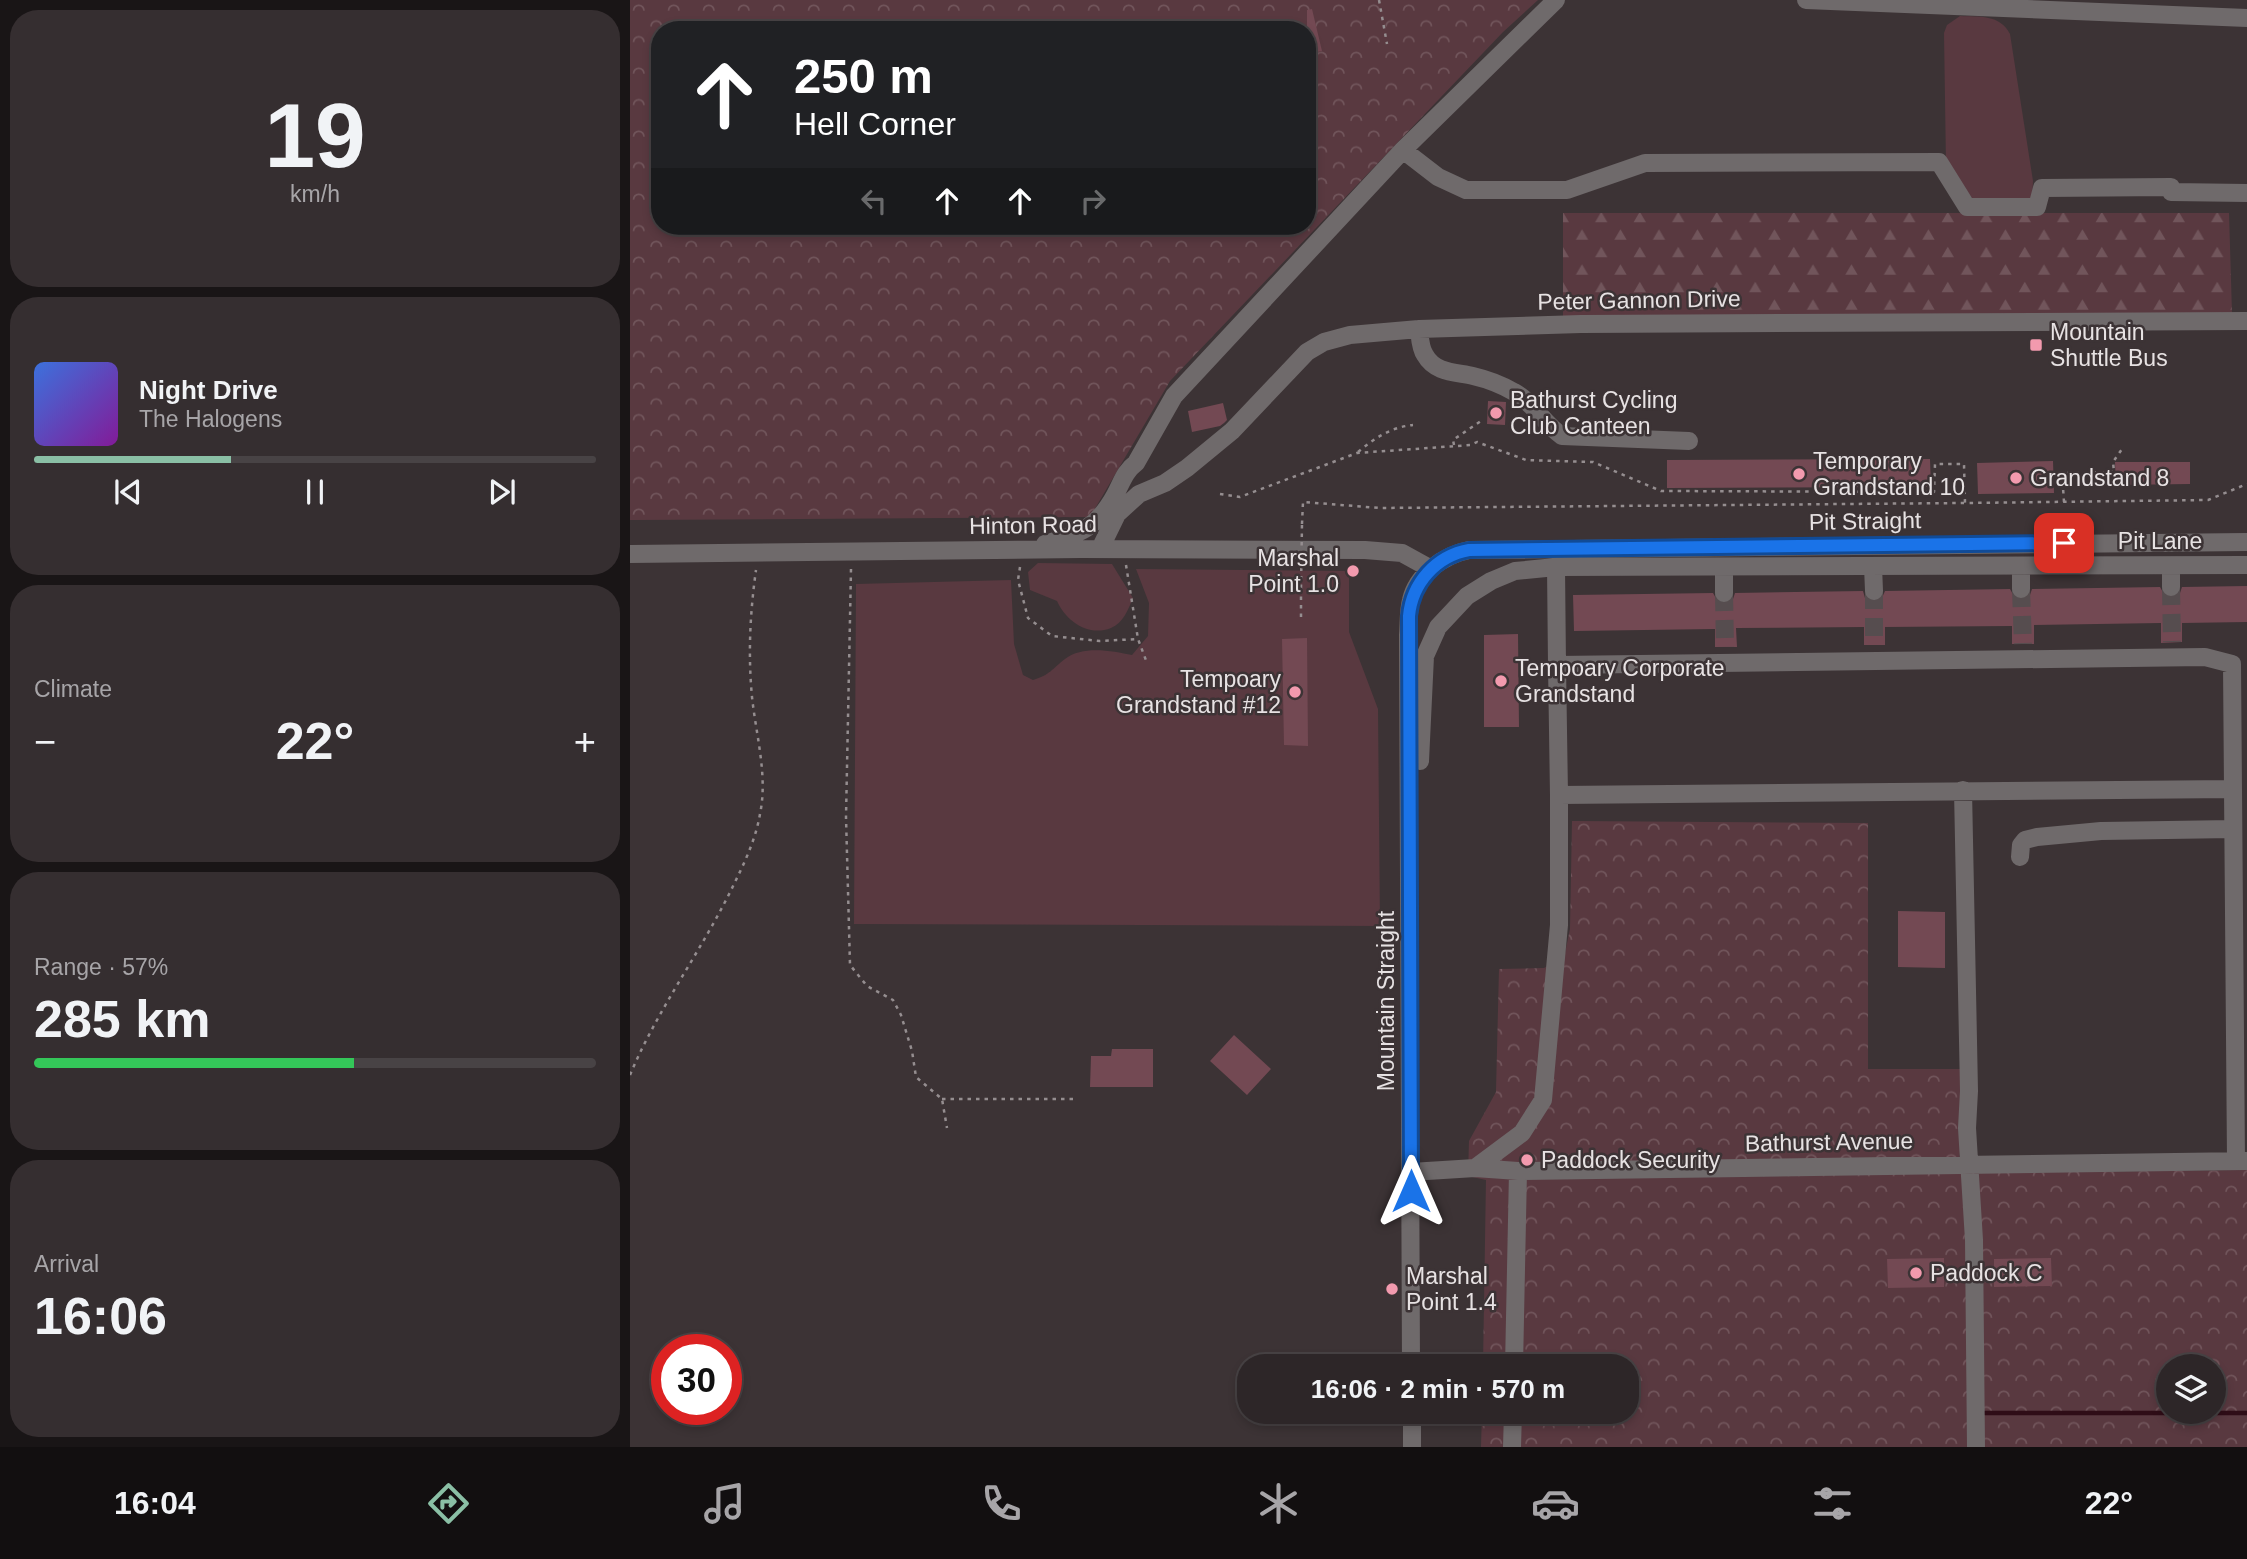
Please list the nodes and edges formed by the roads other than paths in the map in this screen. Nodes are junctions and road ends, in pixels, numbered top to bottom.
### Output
1 (1556, 0) edge
2 (1807, 0) edge
3 (2247, 18) edge
4 (1403, 150) junction
5 (2247, 193) edge
6 (2247, 321) edge
7 (1419, 329) junction
8 (1689, 441) dead end
9 (1136, 463) junction
10 (1117, 514) junction
11 (1098, 520) junction
12 (2247, 542) edge
13 (1100, 549) junction
14 (1023, 550) junction
15 (630, 554) edge
16 (2247, 565) edge
17 (1873, 566) junction
18 (2171, 566) junction
19 (1556, 567) junction
20 (1724, 567) junction
21 (2021, 567) junction
22 (1431, 569) junction
23 (2171, 587) tunnel mouth
24 (2021, 589) tunnel mouth
25 (1874, 591) tunnel mouth
26 (1724, 593) tunnel mouth
27 (1558, 664) junction
28 (2233, 789) junction
29 (1963, 790) junction
30 (1559, 795) junction
31 (2233, 829) junction
32 (2020, 857) dead end
33 (1411, 892) junction
34 (2241, 1161) edge
35 (1968, 1165) junction
36 (1475, 1168) junction
37 (1518, 1171) junction
38 (1411, 1172) junction
39 (1411, 1354) edge
40 (1514, 1354) edge
41 (1412, 1424) edge
42 (1513, 1424) edge
43 (1412, 1447) edge
44 (1512, 1447) edge
45 (1976, 1447) edge

1 - 4 street
2 - 3 street
4 - 5 street
4 - 9 street
6 - 7 street, Peter Gannon Drive
7 - 8 street
7 - 10 street, Peter Gannon Drive
9 - 10 street
9 - 11 street
10 - 11 street, Peter Gannon Drive
10 - 13 street
11 - 14 street, Peter Gannon Drive
12 - 22 street, Pit Straight
13 - 14 street, Hinton Road
13 - 22 street, Hinton Road
14 - 15 street, Hinton Road
16 - 18 street, Pit Lane
17 - 20 street, Pit Lane
17 - 21 street, Pit Lane
17 - 25 street
18 - 21 street, Pit Lane
18 - 23 street
19 - 20 street, Pit Lane
19 - 27 street
19 - 33 street, Pit Lane
20 - 26 street
21 - 24 street
22 - 33 street, Mountain Straight
27 - 28 street
27 - 30 street
28 - 29 street
28 - 31 street
29 - 30 street
29 - 35 street
30 - 36 street
31 - 32 street
31 - 34 street
33 - 38 street, Mountain Straight
34 - 35 street, Bathurst Avenue
35 - 37 street, Bathurst Avenue
35 - 45 street
36 - 37 street, Bathurst Avenue
36 - 38 street, Bathurst Avenue
37 - 40 street
38 - 39 street, Mountain Straight
41 - 43 street
42 - 44 street

